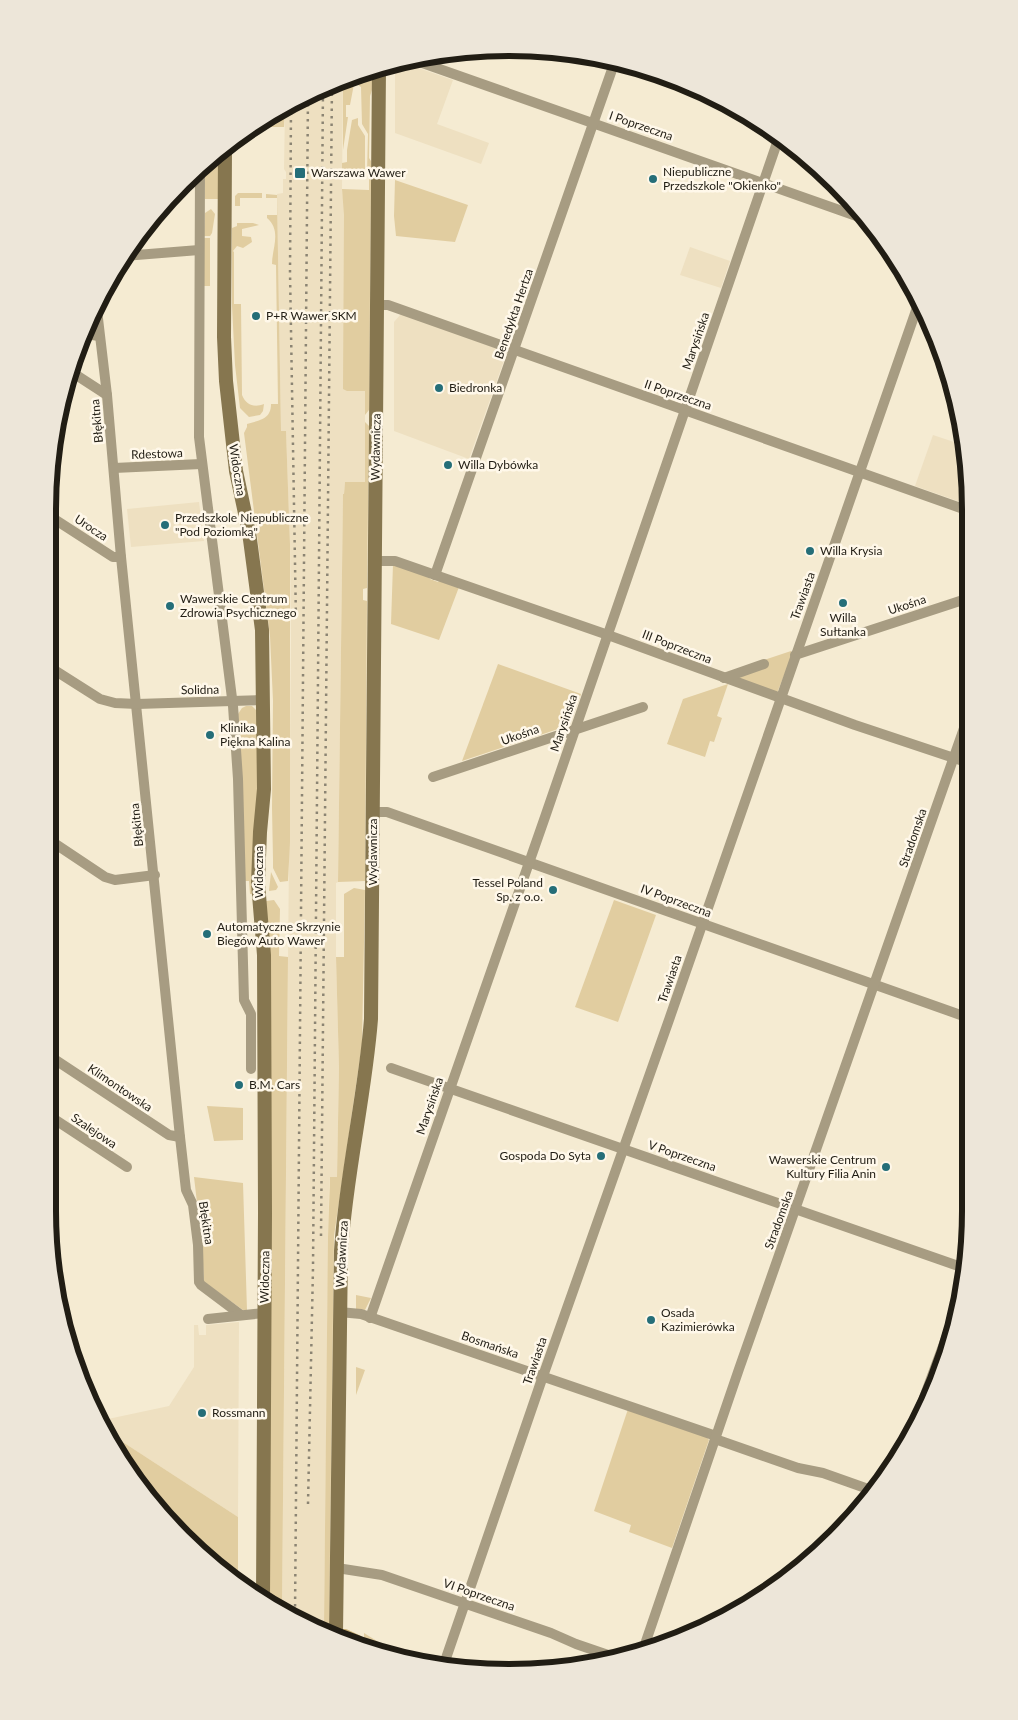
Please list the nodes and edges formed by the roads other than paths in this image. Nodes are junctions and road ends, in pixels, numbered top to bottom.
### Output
1 (430, 63) edge
2 (612, 69) edge
3 (380, 75) edge
4 (594, 122) junction
5 (777, 144) edge
6 (224, 157) edge
7 (200, 179) edge
8 (763, 182) junction
9 (853, 215) edge
10 (199, 250) junction
11 (134, 255) edge
12 (378, 305) junction
13 (916, 311) edge
14 (98, 321) edge
15 (91, 335) edge
16 (99, 336) junction
17 (514, 350) junction
18 (77, 375) edge
19 (107, 395) junction
20 (685, 411) junction
21 (201, 464) junction
22 (114, 468) junction
23 (860, 472) junction
24 (962, 508) edge
25 (56, 520) edge
26 (121, 557) junction
27 (375, 561) junction
28 (435, 575) junction
29 (962, 601) edge
30 (608, 635) junction
31 (796, 655) junction
32 (764, 664) dead end
33 (56, 671) edge
34 (724, 678) junction
35 (780, 698) junction
36 (263, 700) junction
37 (233, 702) junction
38 (137, 704) junction
39 (644, 707) dead end
40 (574, 730) junction
41 (962, 736) edge
42 (954, 758) junction
43 (962, 760) edge
44 (433, 777) dead end
45 (373, 812) junction
46 (56, 844) edge
47 (529, 862) junction
48 (155, 875) junction
49 (702, 924) junction
50 (875, 985) junction
51 (962, 1015) edge
52 (56, 1060) edge
53 (391, 1068) dead end
54 (251, 1069) dead end
55 (449, 1088) junction
56 (56, 1120) edge
57 (180, 1136) junction
58 (624, 1149) junction
59 (127, 1167) dead end
60 (796, 1208) junction
61 (958, 1266) edge
62 (339, 1312) junction
63 (264, 1313) junction
64 (240, 1315) junction
65 (370, 1318) junction
66 (208, 1319) dead end
67 (543, 1376) junction
68 (716, 1438) junction
69 (867, 1488) edge
70 (337, 1568) junction
71 (263, 1591) edge
72 (465, 1604) junction
73 (336, 1629) edge
74 (646, 1643) edge
75 (604, 1653) edge
76 (446, 1659) edge

1 - 4 street, I Poprzeczna
2 - 4 street, Benedykta Hertza
3 - 12 main road, Wydawnicza
4 - 8 street, I Poprzeczna
4 - 17 street, Benedykta Hertza
5 - 8 street, Marysińska
6 - 36 main road, Widoczna
7 - 10 street, Widoczna
8 - 9 street, I Poprzeczna
8 - 20 street, Marysińska
10 - 11 street
10 - 21 street, Widoczna
12 - 17 street, II Poprzeczna
12 - 27 main road, Wydawnicza
13 - 23 street, Trawiasta
14 - 16 street, Błękitna
15 - 16 street
16 - 19 street, Błękitna
17 - 20 street, II Poprzeczna
17 - 28 street, Benedykta Hertza
18 - 19 street
19 - 22 street, Błękitna
20 - 23 street, II Poprzeczna
20 - 30 street, Marysińska
21 - 22 street, Rdestowa
21 - 37 street, Widoczna
22 - 26 street, Błękitna
23 - 24 street, II Poprzeczna
23 - 31 street, Trawiasta
25 - 26 street, Urocza
26 - 38 street, Błękitna
27 - 28 street, III Poprzeczna
27 - 45 main road, Wydawnicza
28 - 30 street, III Poprzeczna
29 - 31 street, Ukośna
30 - 34 street, III Poprzeczna
30 - 40 street, Marysińska
31 - 35 street, Trawiasta
32 - 34 street
33 - 38 street, Solidna
34 - 35 street, III Poprzeczna
35 - 42 street, III Poprzeczna
35 - 49 street, Trawiasta
36 - 37 street, Solidna
36 - 63 main road, Widoczna
37 - 38 street, Solidna
37 - 54 street, Widoczna
38 - 48 street, Błękitna
39 - 40 street, Ukośna
40 - 44 street, Ukośna
40 - 47 street, Marysińska
41 - 42 street, Stradomska
42 - 43 street, III Poprzeczna
42 - 50 street, Stradomska
45 - 47 street, IV Poprzeczna
45 - 62 main road, Wydawnicza
46 - 48 street
47 - 49 street, IV Poprzeczna
47 - 55 street, Marysińska
48 - 57 street, Błękitna
49 - 50 street, IV Poprzeczna
49 - 58 street, Trawiasta
50 - 51 street, IV Poprzeczna
50 - 60 street, Stradomska
52 - 57 street, Klimontowska
53 - 55 street, V Poprzeczna
55 - 58 street, V Poprzeczna
55 - 65 street, Marysińska
56 - 59 street, Szalejowa
57 - 64 street, Błękitna
58 - 60 street, V Poprzeczna
58 - 67 street, Trawiasta
60 - 61 street, V Poprzeczna
60 - 68 street, Stradomska
62 - 65 street, Bosmańska
62 - 70 main road, Wydawnicza
63 - 64 street
63 - 71 main road, Widoczna
64 - 66 street
65 - 67 street, Bosmańska
67 - 68 street, Bosmańska
67 - 72 street, Trawiasta
68 - 69 street, Bosmańska
68 - 74 street, Stradomska
70 - 72 street, VI Poprzeczna
70 - 73 main road, Wydawnicza
72 - 75 street, VI Poprzeczna
72 - 76 street, Trawiasta

